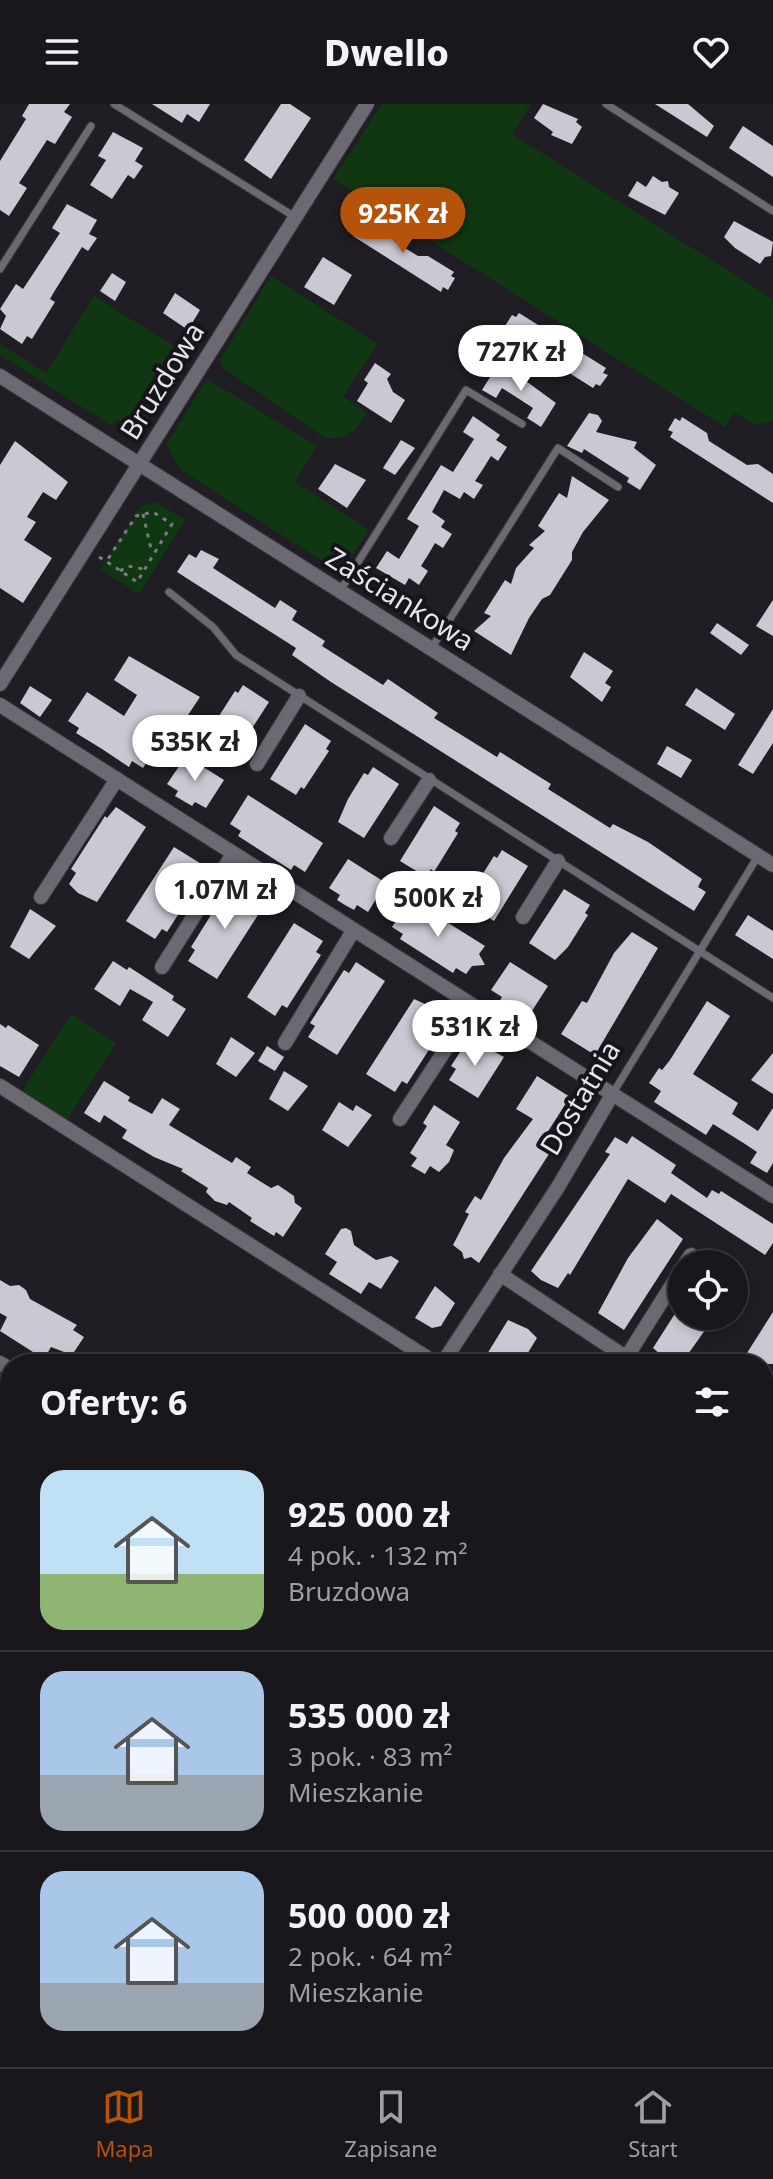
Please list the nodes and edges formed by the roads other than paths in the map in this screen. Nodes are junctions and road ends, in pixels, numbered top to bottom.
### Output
1 (114, 104) edge
2 (367, 104) edge
3 (606, 104) edge
4 (91, 126) dead end
5 (773, 211) edge
6 (296, 217) junction
7 (0, 269) edge
8 (0, 376) edge
9 (522, 424) dead end
10 (140, 465) junction
11 (618, 487) dead end
12 (340, 591) junction
13 (169, 592) dead end
14 (431, 649) junction
15 (0, 684) edge
16 (299, 696) junction
17 (0, 705) edge
18 (257, 764) dead end
19 (117, 779) junction
20 (429, 780) junction
21 (391, 838) dead end
22 (233, 854) junction
23 (758, 856) junction
24 (558, 861) junction
25 (773, 865) edge
26 (41, 897) dead end
27 (523, 917) dead end
28 (353, 931) junction
29 (699, 951) junction
30 (162, 967) dead end
31 (773, 998) edge
32 (474, 1006) junction
33 (285, 1043) dead end
34 (0, 1086) edge
35 (612, 1095) junction
36 (400, 1119) dead end
37 (773, 1196) edge
38 (500, 1274) junction
39 (668, 1294) edge
40 (423, 1354) edge
41 (446, 1354) edge
42 (620, 1354) edge
43 (635, 1354) edge

1 - 6 lane
2 - 6 street, Bruzdowa
3 - 5 lane
4 - 7 lane
6 - 10 street, Bruzdowa
8 - 10 street, Zaściankowa
9 - 12 lane
10 - 12 street, Zaściankowa
10 - 15 street, Bruzdowa
11 - 14 lane
12 - 14 street, Zaściankowa
13 - 16 lane
14 - 23 street, Zaściankowa
16 - 18 street
16 - 20 lane
17 - 19 street
19 - 22 street
19 - 26 street
20 - 21 street
20 - 24 lane
22 - 28 street
22 - 30 street
23 - 25 street, Zaściankowa
23 - 29 lane, Dostatnia
24 - 27 street
24 - 29 lane
28 - 32 street
28 - 33 street
29 - 31 lane
29 - 35 lane, Dostatnia
32 - 35 street
32 - 36 street
34 - 40 street
35 - 37 street
35 - 38 street, Dostatnia
38 - 41 street, Dostatnia
38 - 42 street
39 - 43 street

